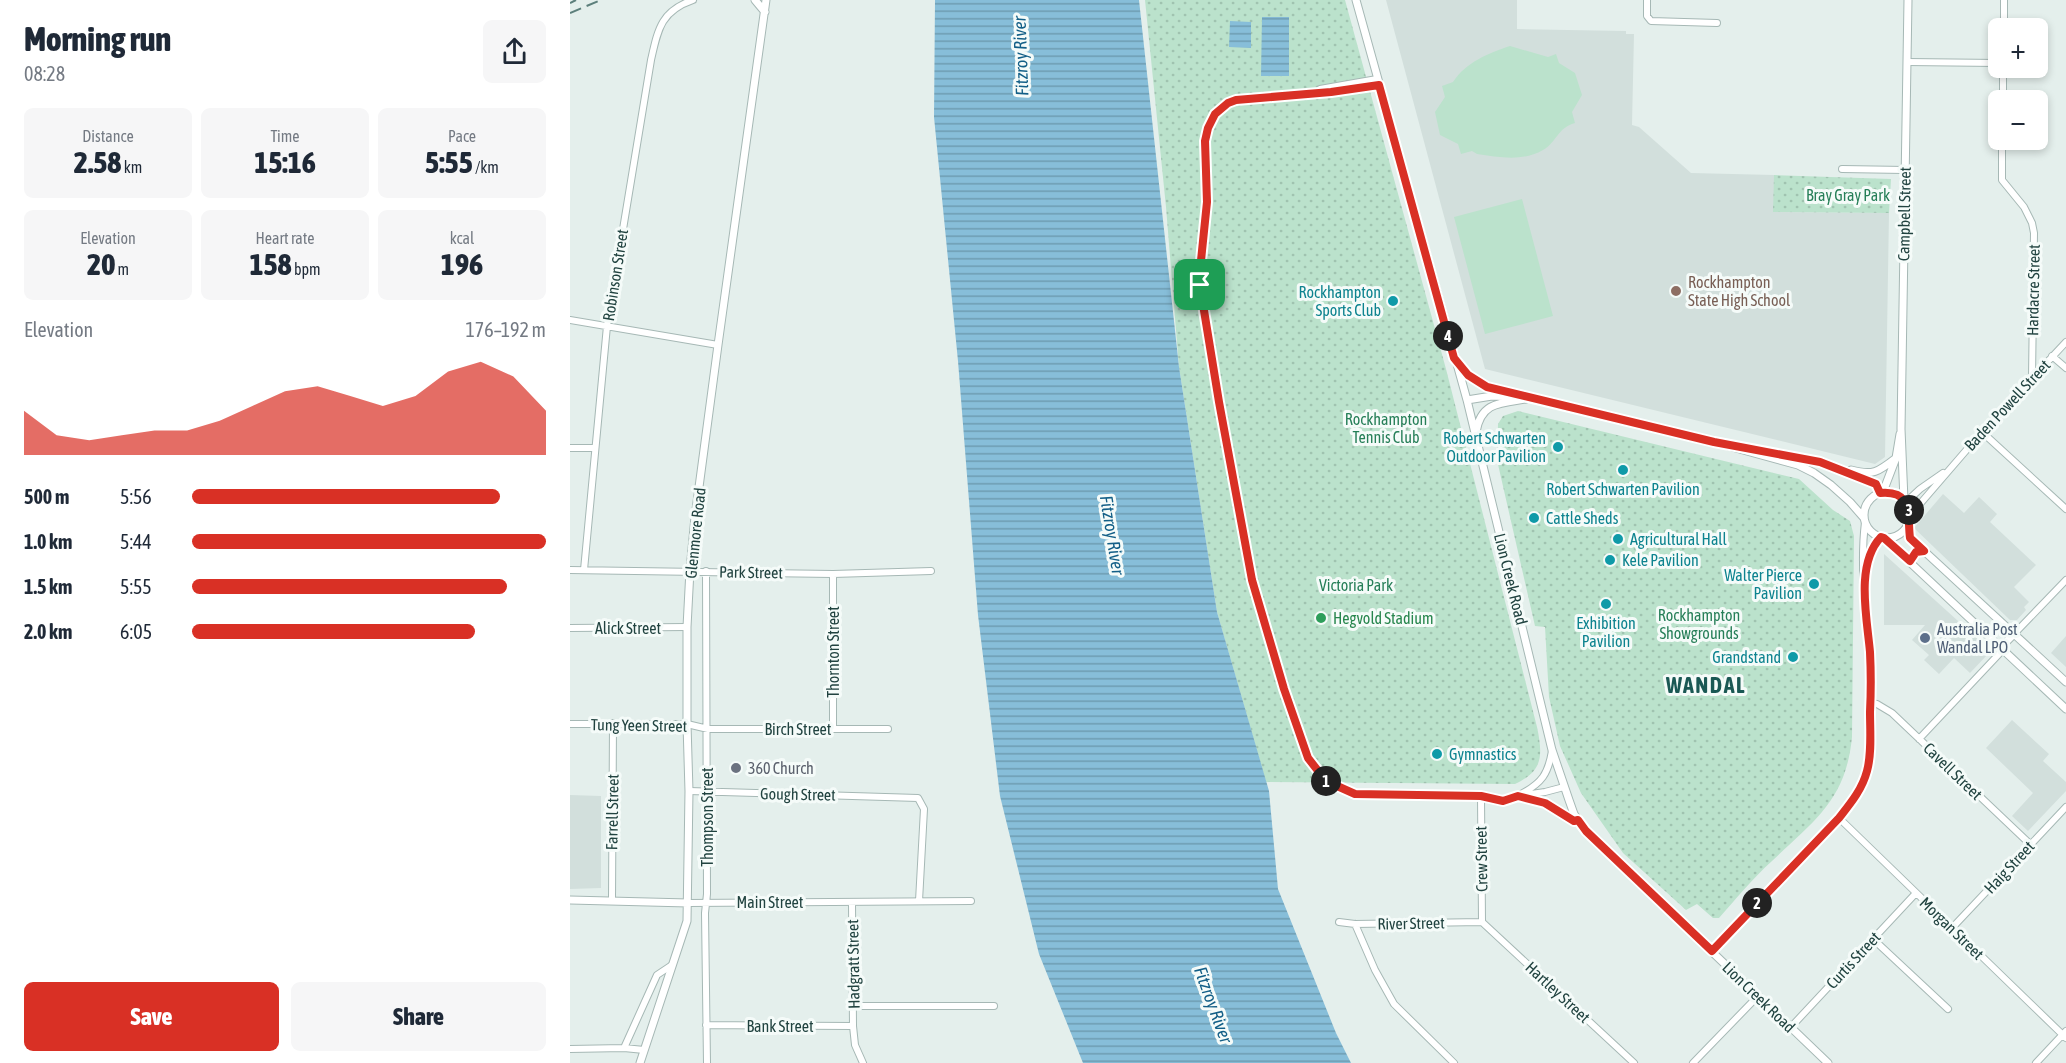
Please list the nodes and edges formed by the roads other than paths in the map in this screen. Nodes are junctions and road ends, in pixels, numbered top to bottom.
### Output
1 (693, 0) edge
2 (755, 0) edge
3 (766, 0) edge
4 (1356, 0) edge
5 (1647, 0) edge
6 (1908, 0) edge
7 (2004, 0) edge
8 (765, 12) junction
9 (2004, 18) edge
10 (1717, 23) dead end
11 (1907, 62) junction
12 (1988, 63) edge
13 (1378, 82) junction
14 (2002, 150) edge
15 (1842, 169) dead end
16 (1905, 171) junction
17 (570, 320) edge
18 (607, 326) junction
19 (2066, 342) edge
20 (718, 345) junction
21 (2052, 356) junction
22 (1454, 358) junction
23 (2066, 368) edge
24 (2032, 378) junction
25 (1531, 398) junction
26 (1467, 400) junction
27 (1901, 429) junction
28 (1982, 432) junction
29 (1476, 438) junction
30 (1714, 442) junction
31 (570, 448) edge
32 (595, 448) junction
33 (1896, 458) junction
34 (1820, 462) junction
35 (1948, 469) junction
36 (1881, 493) junction
37 (1905, 501) junction
38 (2066, 509) edge
39 (1864, 520) junction
40 (1909, 522) junction
41 (1883, 538) junction
42 (1924, 551) junction
43 (1910, 561) junction
44 (570, 570) edge
45 (584, 570) junction
46 (690, 570) junction
47 (931, 570) dead end
48 (706, 571) junction
49 (833, 574) junction
50 (2066, 580) edge
51 (1865, 583) junction
52 (687, 627) junction
53 (570, 628) edge
54 (2014, 634) junction
55 (2001, 647) junction
56 (2066, 682) edge
57 (1870, 703) junction
58 (2066, 709) edge
59 (613, 723) junction
60 (570, 724) edge
61 (687, 724) junction
62 (708, 729) junction
63 (833, 729) junction
64 (888, 729) dead end
65 (1919, 739) junction
66 (1552, 750) junction
67 (1564, 787) junction
68 (689, 791) junction
69 (707, 792) junction
70 (1481, 796) junction
71 (1518, 796) junction
72 (2066, 807) edge
73 (1839, 818) junction
74 (1578, 820) junction
75 (2031, 845) junction
76 (1916, 893) junction
77 (570, 900) edge
78 (612, 900) junction
79 (919, 901) junction
80 (971, 901) dead end
81 (688, 903) junction
82 (706, 903) junction
83 (852, 903) junction
84 (1340, 922) dead end
85 (1482, 922) junction
86 (1356, 924) junction
87 (1952, 928) junction
88 (1873, 939) junction
89 (1712, 951) junction
90 (672, 965) junction
91 (1757, 996) junction
92 (853, 1006) junction
93 (994, 1006) dead end
94 (1948, 1009) dead end
95 (706, 1025) junction
96 (853, 1026) junction
97 (1791, 1027) junction
98 (2065, 1035) edge
99 (624, 1048) junction
100 (570, 1049) edge
101 (644, 1050) junction
102 (640, 1063) edge
103 (706, 1063) edge
104 (863, 1063) edge
105 (1454, 1063) edge
106 (1634, 1063) edge
107 (1693, 1063) edge
108 (1828, 1063) edge
109 (2036, 1063) edge

1 - 18 street, Robinson Street
2 - 8 street
3 - 8 street, Glenmore Road
4 - 13 street, Lion Creek Road
5 - 10 street
6 - 11 street, Campbell Street
7 - 9 street
8 - 20 street, Glenmore Road
11 - 12 street
11 - 16 street, Campbell Street
13 - 22 street, Lion Creek Road
13 - 70 street
14 - 24 street, Hardacre Street
15 - 16 street
16 - 27 street, Campbell Street
17 - 18 street
18 - 20 street
18 - 32 street, Robinson Street
19 - 21 street, Baden Powell Street
20 - 46 street, Glenmore Road
21 - 23 street
21 - 24 street, Baden Powell Street
22 - 25 street
22 - 26 street, Lion Creek Road
24 - 28 street, Baden Powell Street
25 - 26 street
25 - 29 street
25 - 30 street
26 - 29 street, Lion Creek Road
27 - 33 street, Campbell Street
27 - 37 street, Campbell Street
28 - 35 street, Baden Powell Street
28 - 38 street
29 - 66 street, Lion Creek Road
30 - 34 street
30 - 39 street
31 - 32 street
32 - 45 street, Robinson Street
33 - 34 street
33 - 36 street, Campbell Street
34 - 36 street
35 - 37 street, Baden Powell Street
35 - 40 street, Baden Powell Street
36 - 37 street
36 - 39 street
37 - 40 street
39 - 41 street
39 - 51 street
40 - 41 street
40 - 42 street
41 - 43 street
41 - 51 street
42 - 43 street
42 - 54 street
43 - 55 street
44 - 45 street, Park Street
45 - 46 street, Park Street
46 - 48 street, Park Street
46 - 52 street, Glenmore Road
47 - 49 street, Park Street
48 - 49 street, Park Street
48 - 62 street, Thompson Street
49 - 63 street, Thornton Street
50 - 54 street
51 - 57 street
52 - 53 street, Alick Street
52 - 61 street, Glenmore Road
54 - 55 street
54 - 56 street
55 - 58 street
55 - 65 street
57 - 65 street, Cavell Street
57 - 73 street
59 - 60 street, Tung Yeen Street
59 - 61 street, Tung Yeen Street
59 - 78 street, Farrell Street
61 - 62 street, Tung Yeen Street
61 - 68 street, Glenmore Road
62 - 63 street, Birch Street
62 - 69 street, Thompson Street
63 - 64 street, Birch Street
65 - 75 street, Cavell Street
66 - 67 street, Lion Creek Road
66 - 71 street
67 - 71 street
67 - 74 street, Lion Creek Road
68 - 69 street, Gough Street
68 - 81 street, Glenmore Road
69 - 79 street, Gough Street
69 - 82 street, Thompson Street
70 - 71 street
70 - 85 street, Crew Street
71 - 74 street
72 - 75 street, Haig Street
73 - 76 street, Morgan Street
73 - 89 street
74 - 89 street, Lion Creek Road
75 - 87 street, Haig Street
76 - 87 street, Morgan Street
76 - 88 street, Curtis Street
77 - 78 street, Main Street
78 - 81 street, Main Street
79 - 80 street, Main Street
79 - 83 street, Main Street
81 - 82 street, Main Street
81 - 90 street, Glenmore Road
82 - 83 street, Main Street
82 - 95 street, Thompson Street
83 - 92 street, Hadgratt Street
84 - 86 street, River Street
85 - 86 street, River Street
85 - 106 street, Hartley Street
86 - 105 street
87 - 98 street, Morgan Street
88 - 94 street
88 - 97 street, Curtis Street
89 - 91 street, Lion Creek Road
90 - 99 street
90 - 101 street, Glenmore Road
91 - 97 street, Lion Creek Road
91 - 107 street
92 - 93 street
92 - 96 street, Hadgratt Street
95 - 96 street, Bank Street
95 - 103 street, Thompson Street
96 - 104 street, Hadgratt Street
97 - 108 street, Lion Creek Road
98 - 109 street
99 - 100 street
99 - 101 street
101 - 102 street, Glenmore Road

